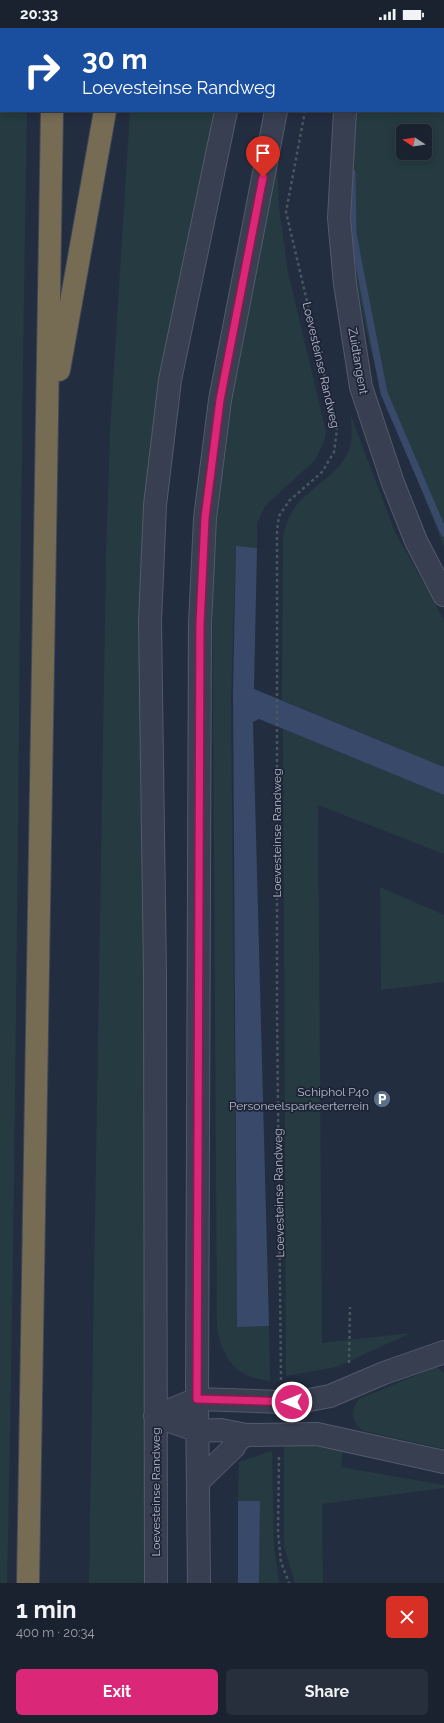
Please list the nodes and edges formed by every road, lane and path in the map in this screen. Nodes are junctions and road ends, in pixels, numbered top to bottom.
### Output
1 (52, 112) edge
2 (104, 112) edge
3 (226, 112) edge
4 (276, 112) edge
5 (306, 112) edge
6 (345, 112) edge
7 (47, 437) junction
8 (444, 595) edge
9 (350, 1307) dead end
10 (444, 1352) edge
11 (349, 1368) dead end
12 (288, 1381) dead end
13 (197, 1399) junction
14 (155, 1416) junction
15 (198, 1431) junction
16 (280, 1434) junction
17 (246, 1435) junction
18 (444, 1462) edge
19 (199, 1481) junction
20 (28, 1583) edge
21 (156, 1583) edge
22 (199, 1583) edge
23 (289, 1583) edge

1 - 7 highway
2 - 7 highway
3 - 14 street, Loevesteinse Randweg
4 - 13 street
5 - 12 path, Loevesteinse Randweg
6 - 8 street, Zuidtangent
7 - 20 highway
9 - 11 path
10 - 13 street
13 - 14 street
13 - 15 street
14 - 15 street
14 - 21 street, Loevesteinse Randweg
15 - 17 street
15 - 19 street
16 - 17 street
16 - 18 street
16 - 23 path
17 - 19 street
19 - 22 street

